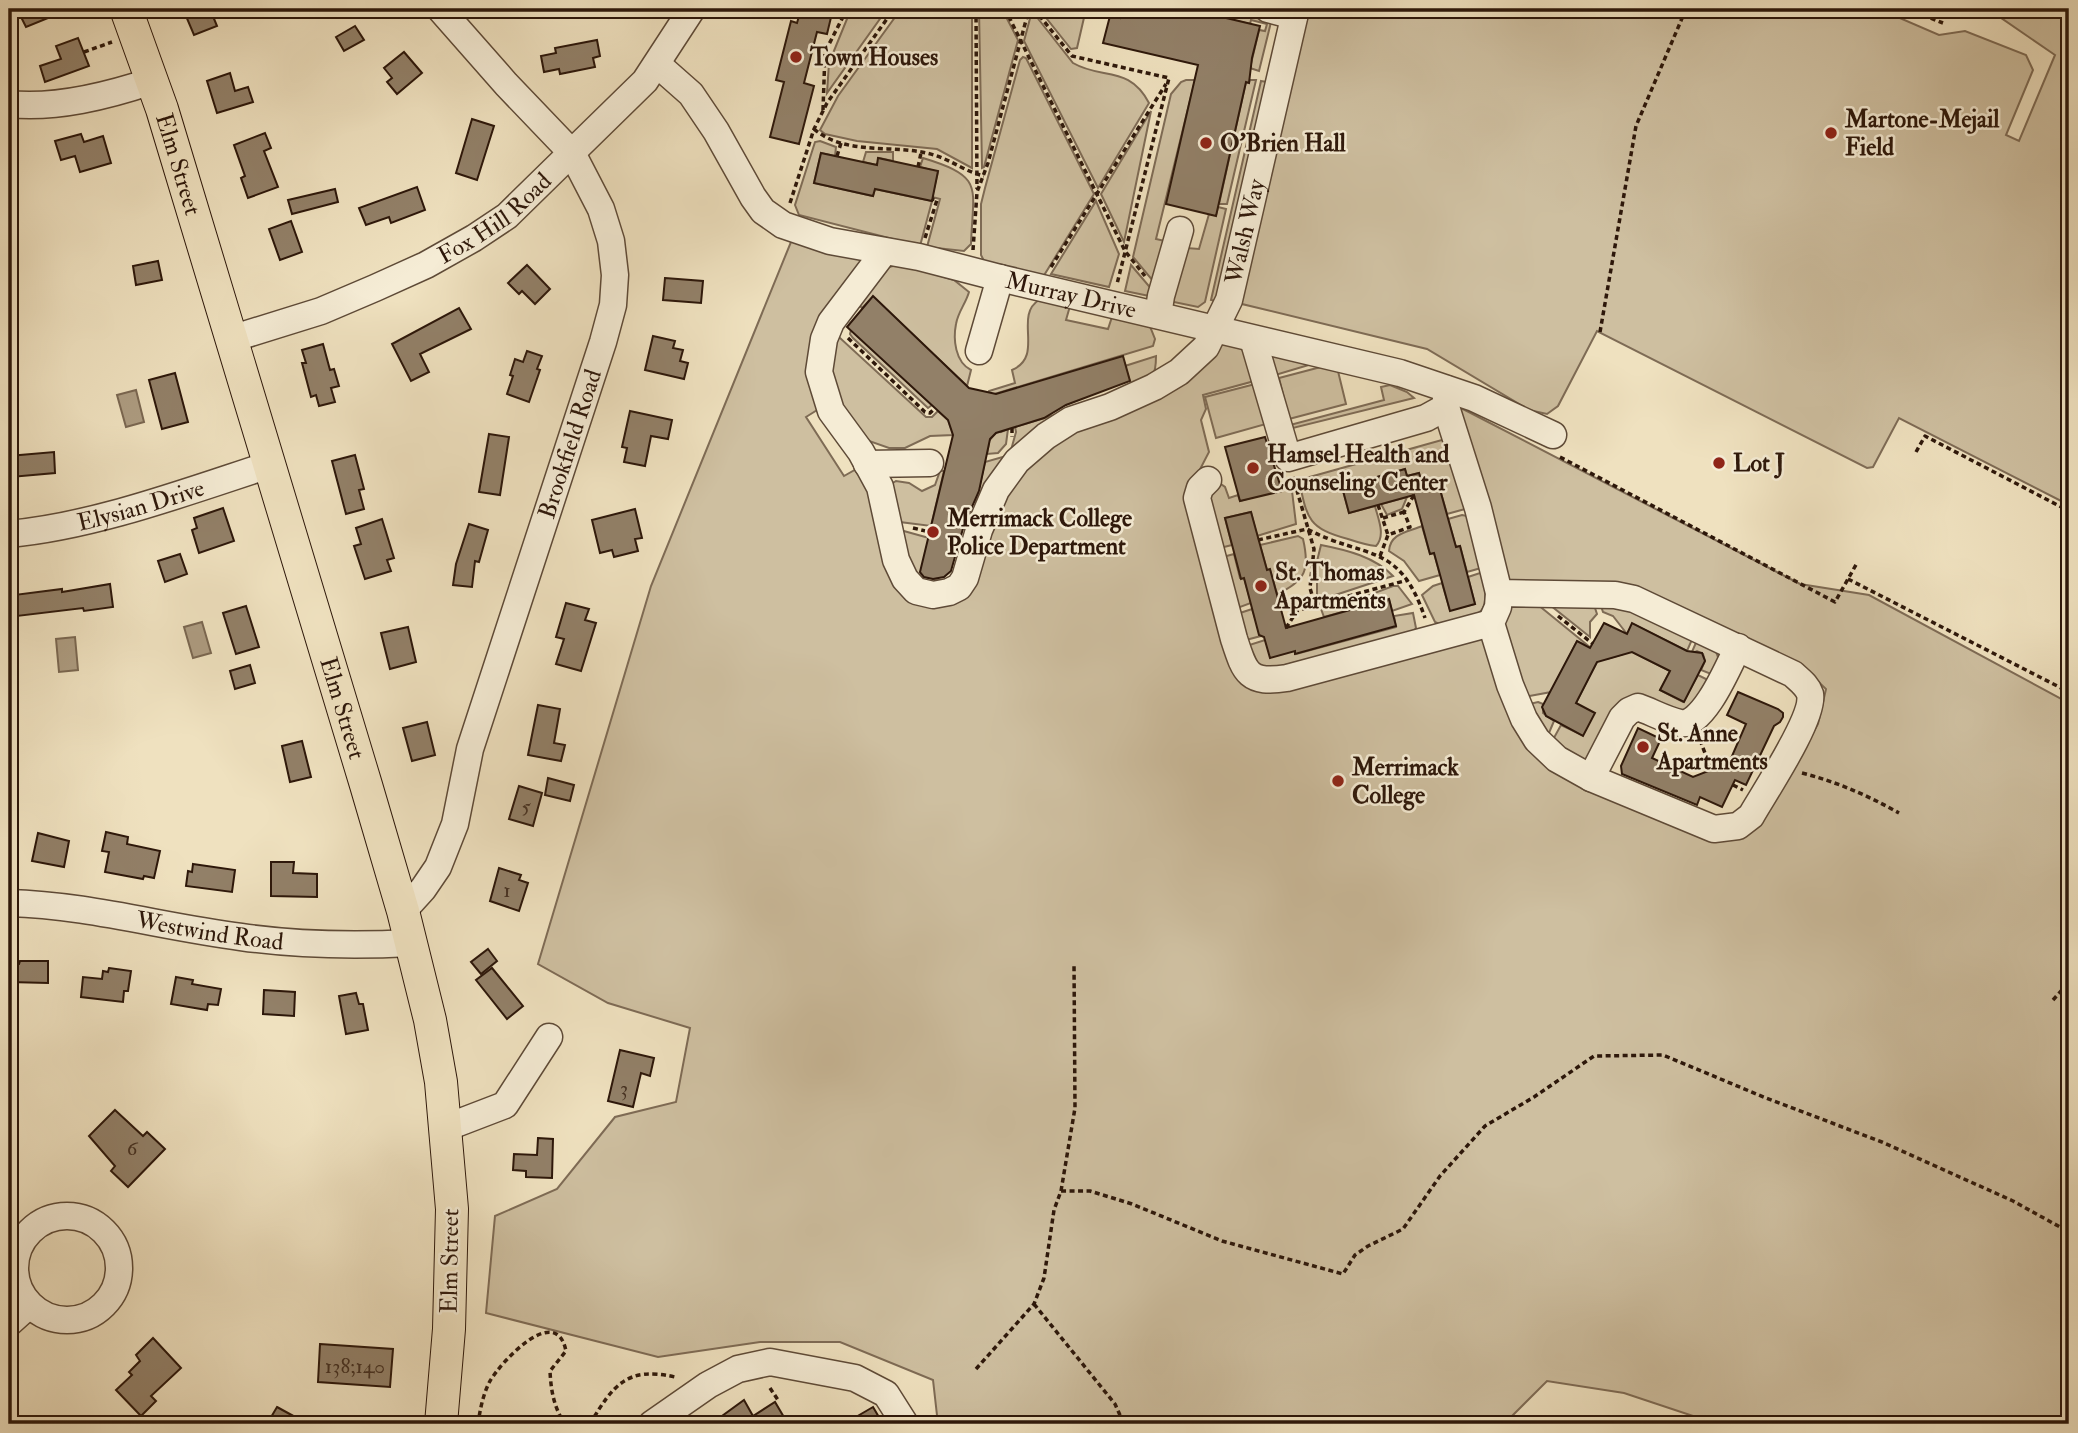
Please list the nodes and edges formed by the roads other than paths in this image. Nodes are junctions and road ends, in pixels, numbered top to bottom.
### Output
1 (126, 9) edge
2 (440, 9) edge
3 (692, 9) edge
4 (1268, 9) edge
5 (1295, 12) edge
6 (657, 64) junction
7 (152, 81) junction
8 (9, 104) edge
9 (572, 153) junction
10 (1180, 230) dead end
11 (884, 252) junction
12 (1000, 278) junction
13 (1159, 305) junction
14 (1216, 330) junction
15 (231, 339) junction
16 (1252, 339) junction
17 (979, 351) dead end
18 (1446, 398) junction
19 (1552, 443) road end
20 (930, 463) dead end
21 (867, 464) junction
22 (269, 465) junction
23 (1208, 480) dead end
24 (9, 534) edge
25 (1499, 593) junction
26 (1491, 623) junction
27 (1738, 647) junction
28 (1591, 778) junction
29 (9, 903) edge
30 (402, 911) junction
31 (411, 943) junction
32 (549, 1037) dead end
33 (445, 1128) junction
34 (29, 1305) dead end
35 (9, 1323) edge
36 (666, 1420) edge
37 (440, 1424) edge
38 (905, 1424) edge

1 - 7 main road, Elm Street
2 - 9 street, Brookfield Road
3 - 6 street, Fox Hill Road
4 - 5 street
5 - 14 street, Walsh Way
6 - 9 street, Fox Hill Road
6 - 11 street, Murray Drive
7 - 8 street
7 - 15 main road, Elm Street
9 - 15 street, Fox Hill Road
9 - 30 street, Brookfield Road
10 - 13 street
11 - 12 street, Murray Drive
11 - 21 street, Walsh Way
12 - 13 street, Murray Drive
12 - 17 street
13 - 14 street, Murray Drive
14 - 16 street, Murray Drive
14 - 21 street, Walsh Way
15 - 22 main road, Elm Street
16 - 18 street, Murray Drive
16 - 18 street
18 - 19 street, Murray Drive
18 - 25 street
20 - 21 street
22 - 24 street, Elysian Drive
22 - 30 main road, Elm Street
23 - 26 street
25 - 26 street
25 - 27 street
26 - 28 street
27 - 28 street
27 - 28 street
29 - 31 street, Westwind Road
30 - 31 main road, Elm Street
31 - 33 main road, Elm Street
32 - 33 street
33 - 37 main road, Elm Street
34 - 35 street
36 - 38 street

